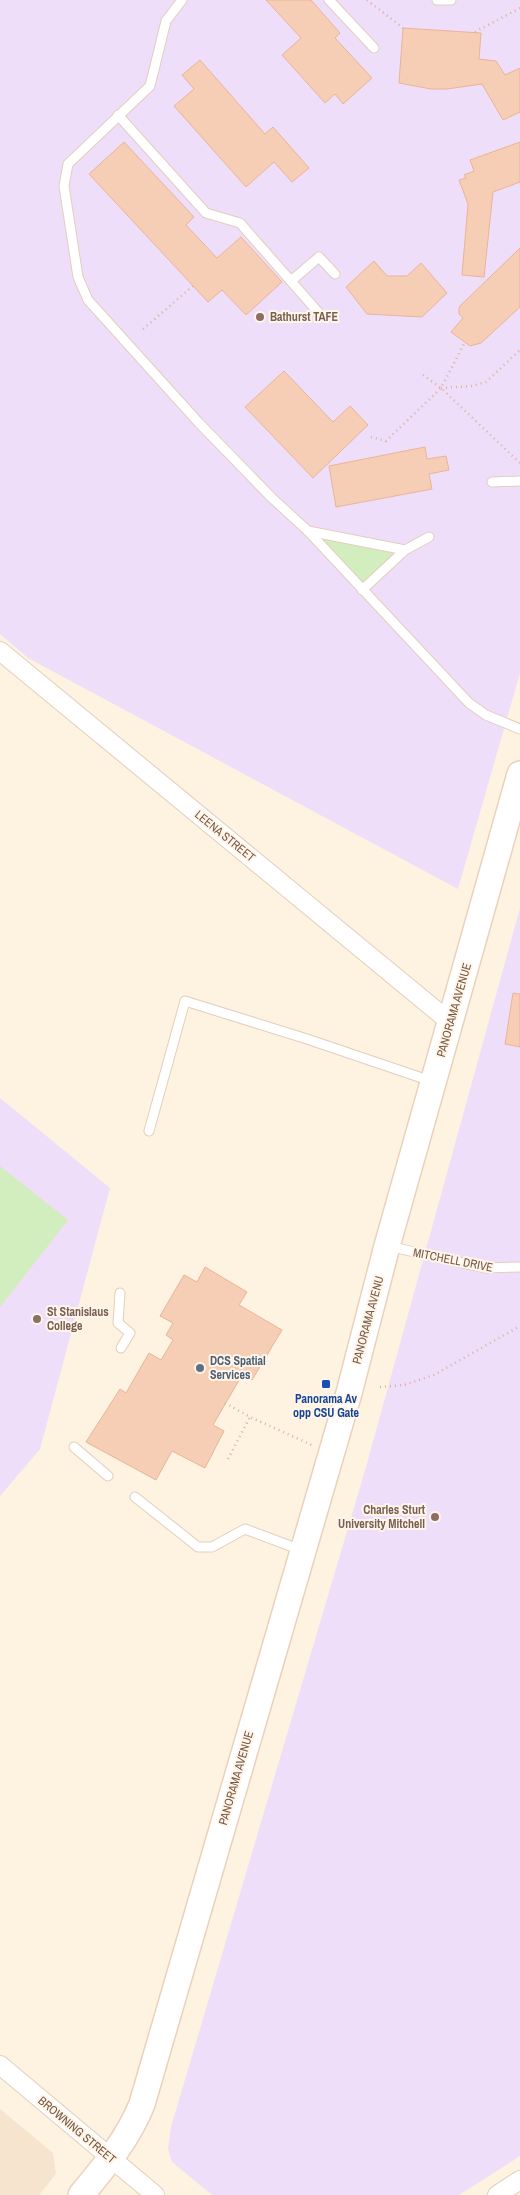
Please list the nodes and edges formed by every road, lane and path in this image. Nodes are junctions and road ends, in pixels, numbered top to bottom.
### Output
1 (182, 0) edge
2 (330, 0) edge
3 (367, 0) edge
4 (437, 0) edge
5 (452, 0) edge
6 (520, 8) edge
7 (403, 28) dead end
8 (475, 32) dead end
9 (374, 48) dead end
10 (118, 115) junction
11 (335, 274) dead end
12 (291, 281) junction
13 (193, 286) dead end
14 (318, 312) dead end
15 (143, 330) dead end
16 (464, 342) dead end
17 (520, 350) edge
18 (423, 375) dead end
19 (441, 388) junction
20 (371, 437) dead end
21 (520, 463) edge
22 (520, 481) edge
23 (492, 482) dead end
24 (308, 531) junction
25 (429, 537) dead end
26 (405, 550) junction
27 (362, 590) junction
28 (0, 651) edge
29 (520, 729) edge
30 (520, 774) edge
31 (450, 1022) junction
32 (434, 1082) junction
33 (149, 1130) dead end
34 (387, 1246) junction
35 (520, 1268) edge
36 (120, 1293) dead end
37 (520, 1326) edge
38 (121, 1348) dead end
39 (380, 1387) dead end
40 (349, 1393) joint
41 (225, 1403) dead end
42 (250, 1417) junction
43 (74, 1447) dead end
44 (330, 1453) junction
45 (228, 1459) dead end
46 (108, 1476) dead end
47 (135, 1497) dead end
48 (302, 1550) junction
49 (0, 2065) edge
50 (111, 2158) junction
51 (520, 2180) edge
52 (80, 2195) edge
53 (154, 2195) edge
54 (497, 2195) edge

1 - 10 lane
2 - 9 lane
3 - 7 path
4 - 5 lane
6 - 8 path
10 - 12 lane
10 - 24 lane
11 - 12 lane
12 - 14 lane
13 - 15 path
16 - 19 path
17 - 19 path
18 - 19 path
19 - 20 path
19 - 21 path
22 - 23 lane
24 - 26 lane
24 - 27 lane
25 - 26 lane
26 - 27 lane
27 - 29 lane
28 - 31 street, LEENA STREET
30 - 31 street, PANORAMA AVENUE
31 - 32 street, PANORAMA AVENUE
32 - 33 lane
32 - 34 street, PANORAMA AVENUE
34 - 35 lane, MITCHELL DRIVE
34 - 40 street, PANORAMA AVENU
36 - 38 lane
37 - 39 path
40 - 44 street, PANORAMA AVENUE
41 - 42 path
42 - 44 path
42 - 45 path
43 - 46 lane
44 - 48 street, PANORAMA AVENUE
47 - 48 lane
48 - 50 street, PANORAMA AVENUE
49 - 50 street, BROWNING STREET
50 - 52 street, PANORAMA AVENUE
50 - 53 street, BROWNING STREET
51 - 54 street

